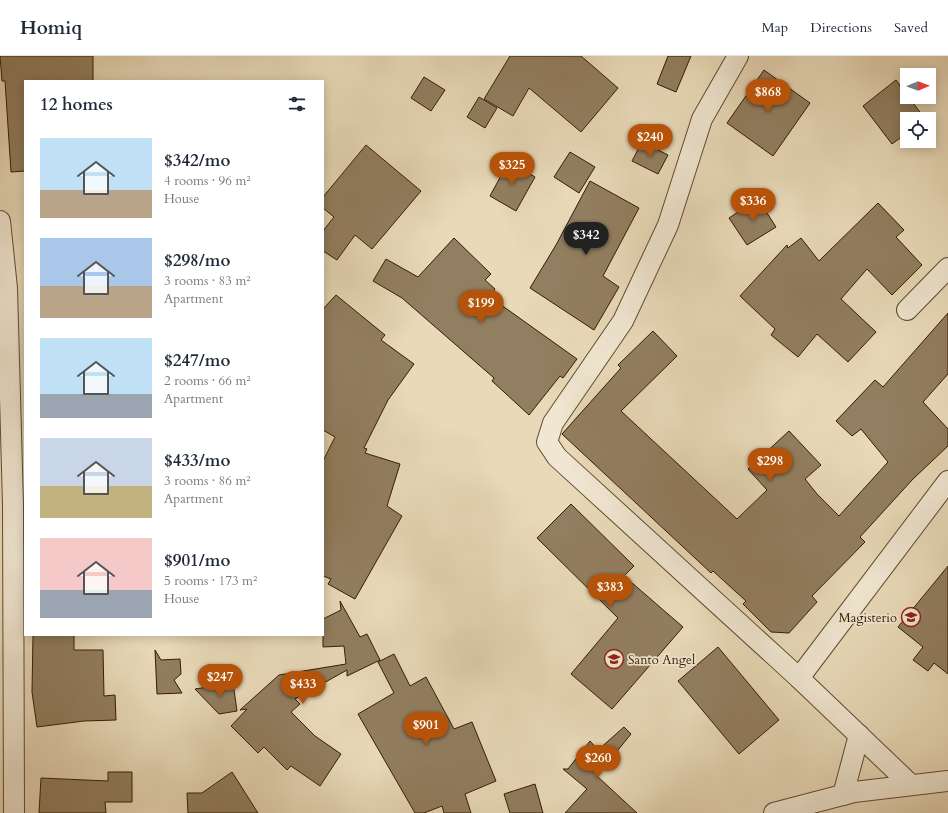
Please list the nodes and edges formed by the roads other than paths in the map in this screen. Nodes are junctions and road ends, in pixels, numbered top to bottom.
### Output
1 (738, 56) edge
2 (0, 222) edge
3 (948, 268) edge
4 (907, 310) dead end
5 (948, 481) edge
6 (7, 630) edge
7 (799, 678) junction
8 (859, 735) junction
9 (948, 780) edge
10 (910, 784) junction
11 (843, 795) junction
12 (14, 813) edge
13 (774, 813) edge

1 - 7 street
2 - 6 street
3 - 4 street
5 - 7 street
6 - 12 street
7 - 8 street
8 - 10 street
8 - 11 street
9 - 10 street
10 - 11 street
11 - 13 street

